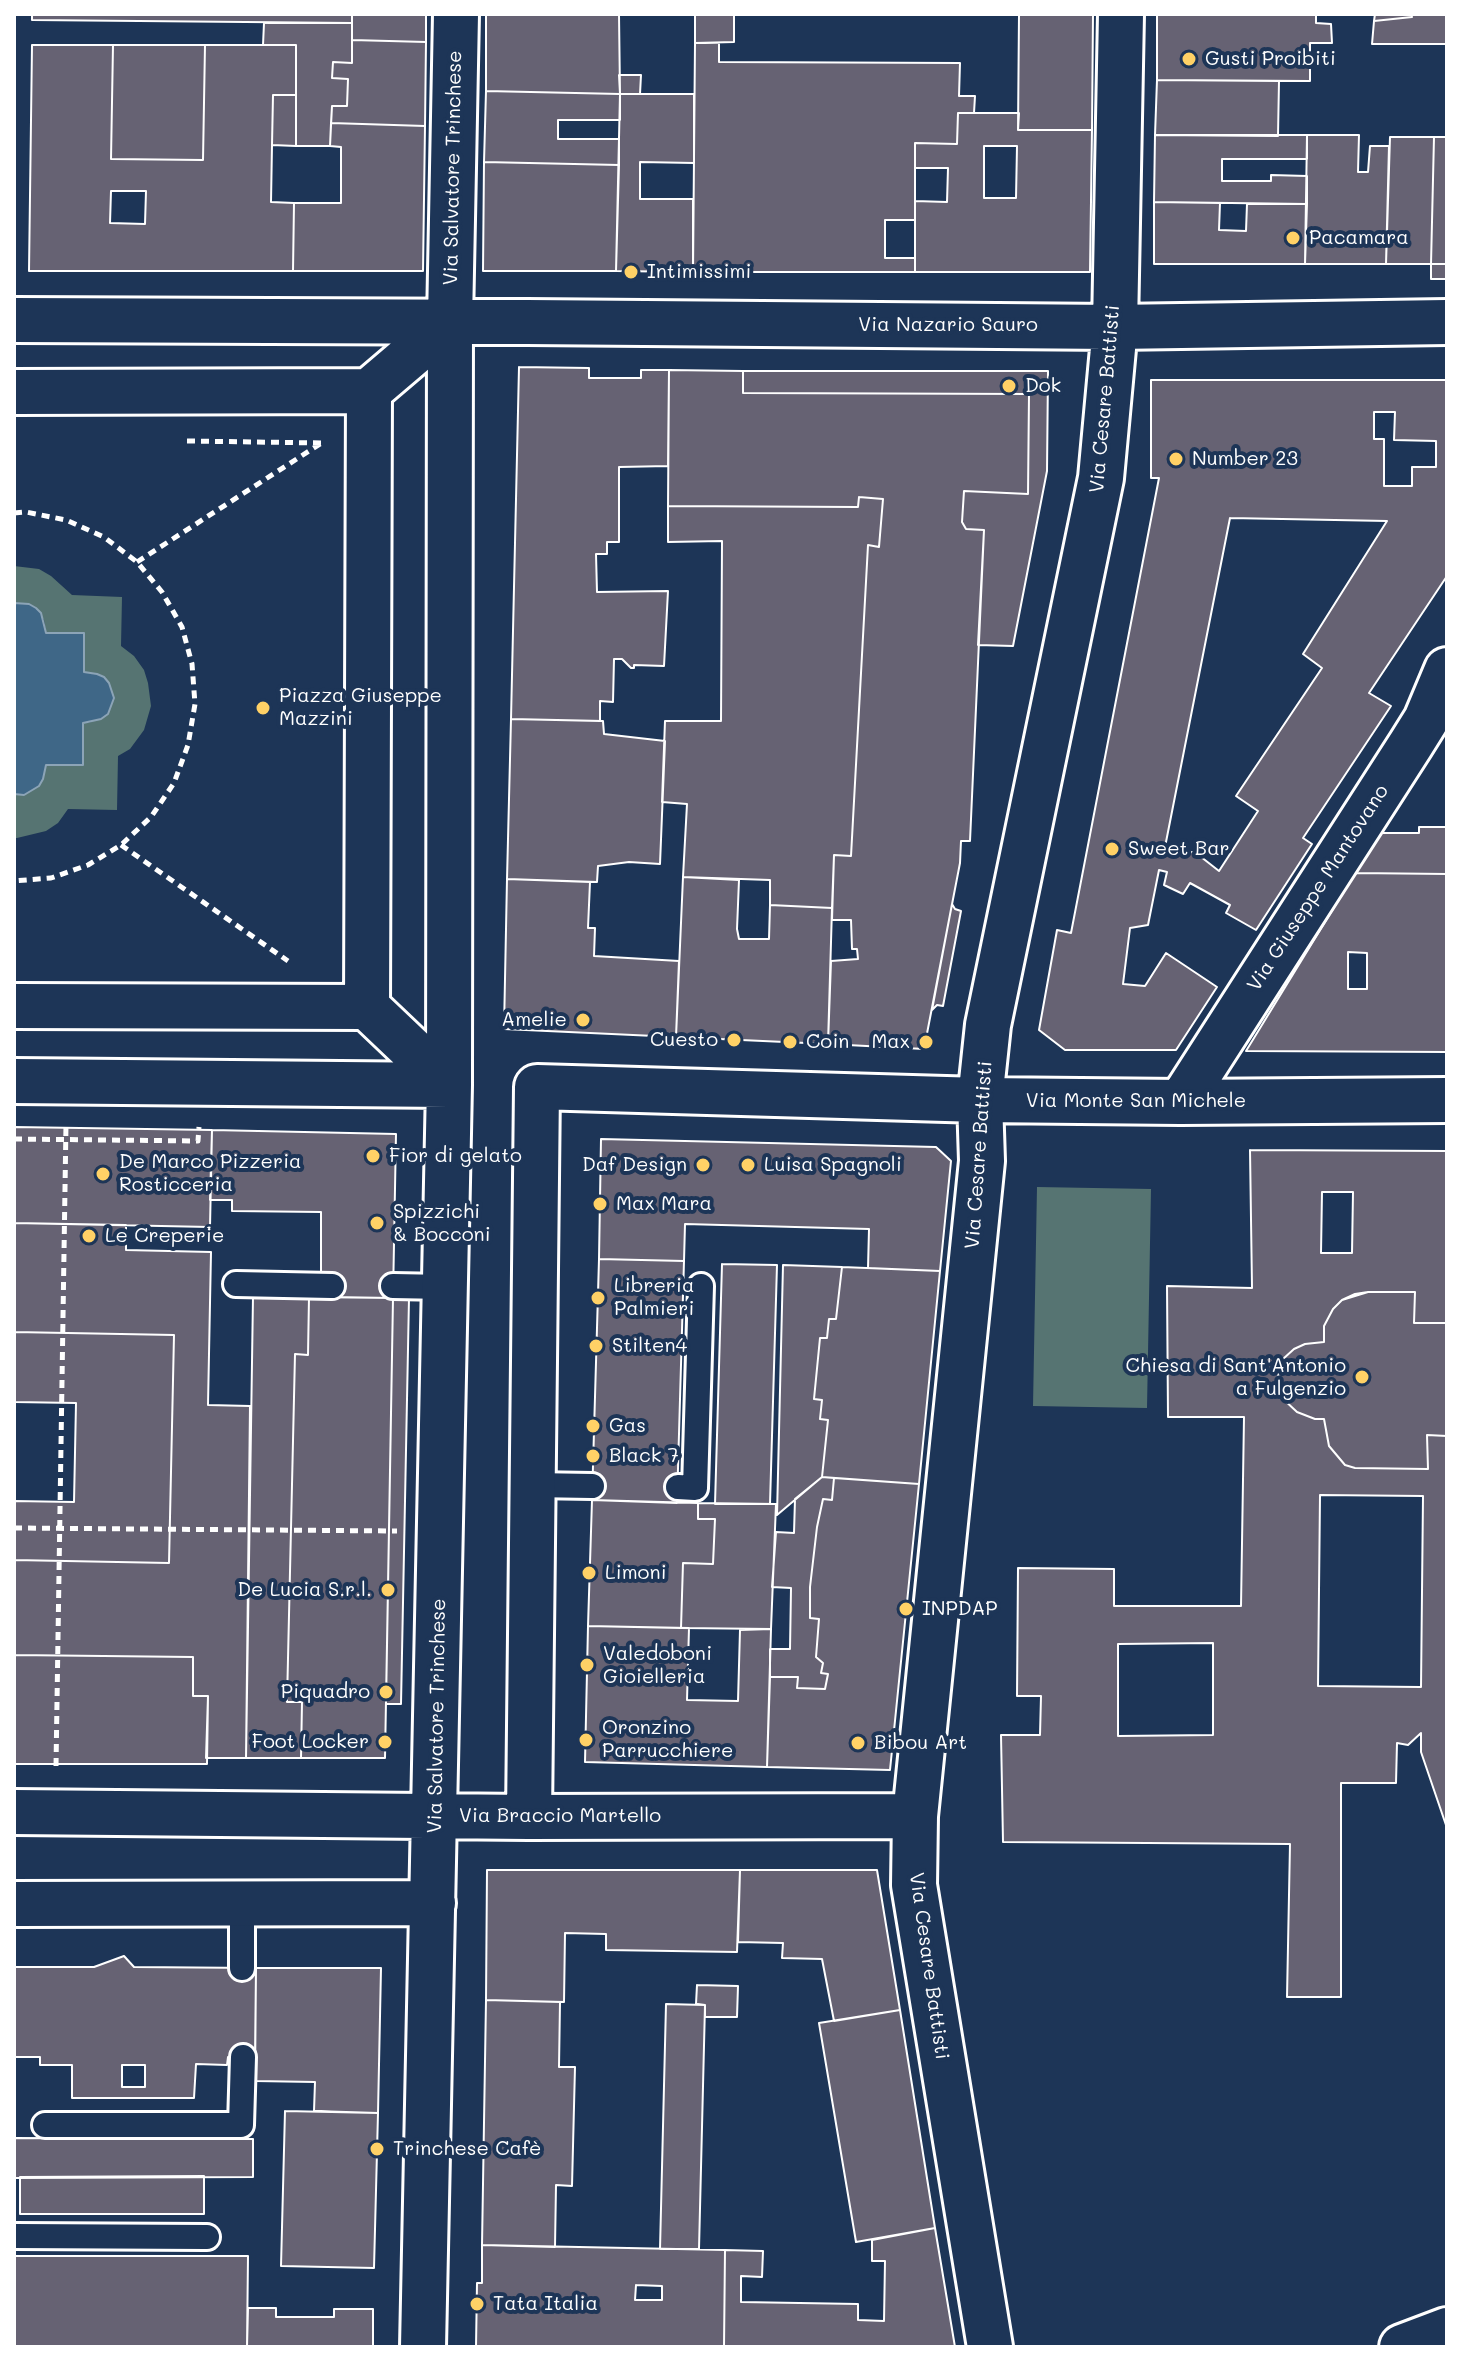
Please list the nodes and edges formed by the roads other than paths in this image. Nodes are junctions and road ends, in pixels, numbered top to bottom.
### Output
1 (456, 14) edge
2 (1121, 14) edge
3 (14, 320) edge
4 (450, 322) junction
5 (1447, 322) edge
6 (1115, 327) junction
7 (369, 391) junction
8 (14, 392) edge
9 (1447, 670) edge
10 (14, 1006) edge
11 (367, 1007) junction
12 (14, 1081) edge
13 (449, 1085) junction
14 (980, 1100) junction
15 (1447, 1100) edge
16 (1181, 1102) junction
17 (236, 1284) dead end
18 (332, 1286) dead end
19 (393, 1286) dead end
20 (701, 1286) dead end
21 (445, 1287) junction
22 (533, 1485) junction
23 (592, 1486) dead end
24 (678, 1487) dead end
25 (14, 1812) edge
26 (435, 1816) junction
27 (915, 1816) junction
28 (529, 1817) junction
29 (433, 1903) junction
30 (14, 1904) edge
31 (242, 1904) junction
32 (242, 1968) dead end
33 (243, 2057) dead end
34 (45, 2125) dead end
35 (14, 2236) edge
36 (207, 2237) dead end
37 (1447, 2330) edge
38 (423, 2347) edge
39 (990, 2347) edge
40 (1402, 2347) edge

1 - 4 street, Via Salvatore Trinchese
2 - 6 street, Via Cesare Battisti
3 - 4 street
4 - 6 street, Via Nazario Sauro
4 - 7 street
4 - 13 street
5 - 6 street, Via Nazario Sauro
6 - 14 street, Via Cesare Battisti
7 - 8 street
7 - 11 street
9 - 16 street, Via Giuseppe Mantovano
10 - 11 street
11 - 13 street
12 - 13 street
13 - 21 street, Via Salvatore Trinchese
14 - 16 street, Via Monte San Michele
14 - 22 street, Via Monte San Michele
14 - 27 street, Via Cesare Battisti
15 - 16 street, Via Monte San Michele
17 - 18 lane
19 - 21 lane
20 - 24 lane
21 - 26 street, Via Salvatore Trinchese
22 - 23 lane
22 - 28 street
25 - 26 street, Via Braccio Martello
26 - 28 street, Via Braccio Martello
26 - 29 street, Via Salvatore Trinchese
27 - 28 street, Via Braccio Martello
27 - 39 street, Via Cesare Battisti
29 - 31 street
29 - 38 street, Via Salvatore Trinchese
30 - 31 street
31 - 32 lane
33 - 34 lane
35 - 36 lane
37 - 40 street

